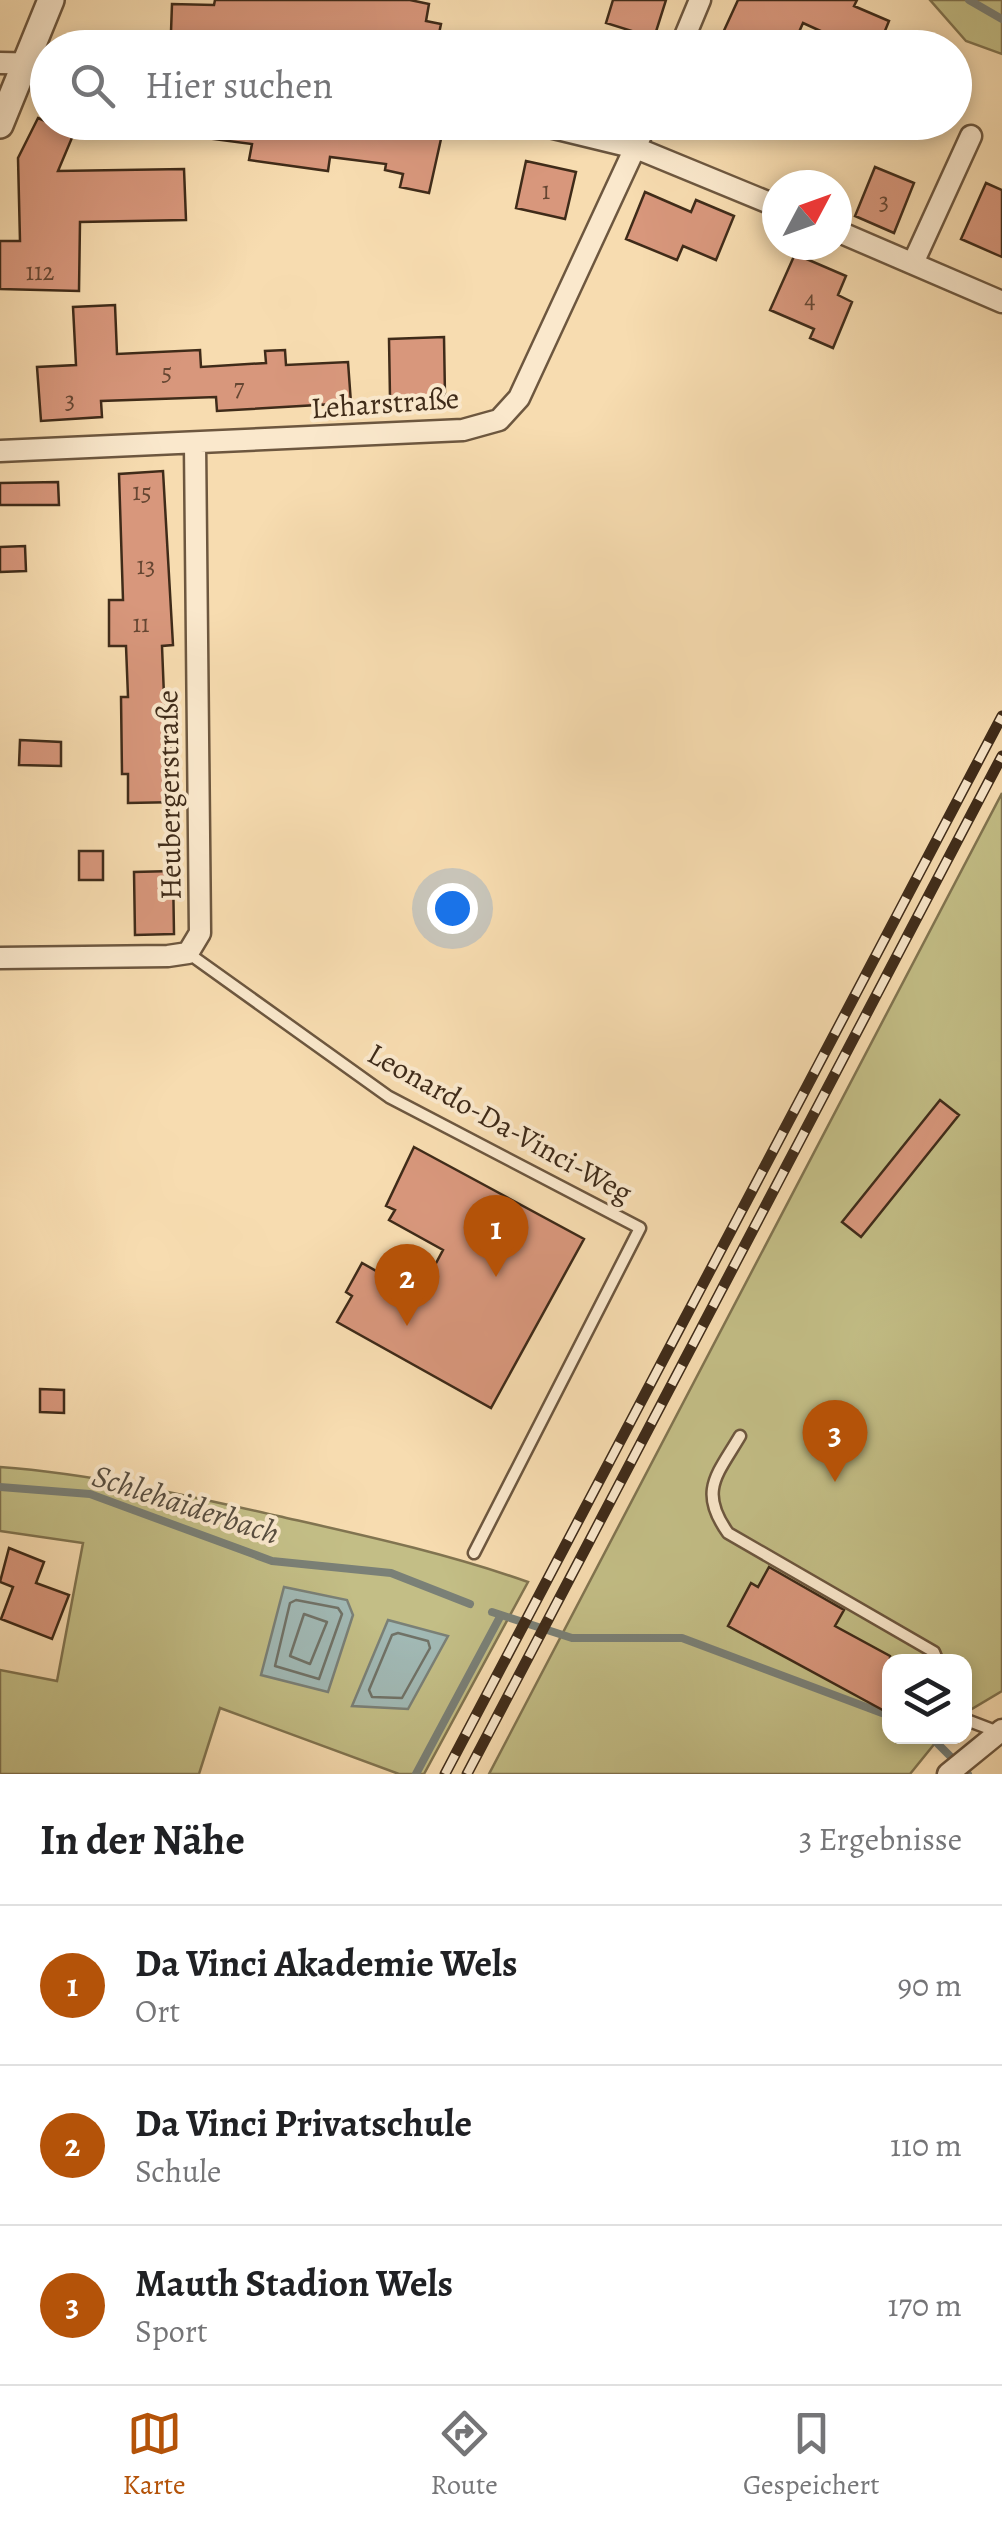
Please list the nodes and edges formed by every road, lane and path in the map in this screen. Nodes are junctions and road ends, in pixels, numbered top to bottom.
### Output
1 (51, 0) edge
2 (700, 0) edge
3 (38, 30) edge
4 (688, 30) edge
5 (24, 63) edge
6 (0, 125) edge
7 (603, 140) edge
8 (639, 140) edge
9 (970, 140) edge
10 (636, 148) junction
11 (762, 200) edge
12 (852, 237) edge
13 (913, 263) junction
14 (1002, 302) edge
15 (195, 444) junction
16 (0, 451) edge
17 (188, 953) junction
18 (0, 958) edge
19 (740, 1436) dead end
20 (474, 1553) dead end
21 (935, 1654) edge
22 (972, 1721) edge
23 (1000, 1731) edge
24 (948, 1774) edge

1 - 3 street
2 - 4 street
5 - 6 street
7 - 10 street
8 - 10 street, Leharstraße
9 - 13 street
10 - 11 street
10 - 15 street, Leharstraße
12 - 13 street
13 - 14 street
15 - 16 street, Leharstraße
15 - 17 street, Heubergerstraße
17 - 18 street
17 - 20 lane, Leonardo-Da-Vinci-Weg
19 - 21 lane
22 - 23 lane
23 - 24 street

